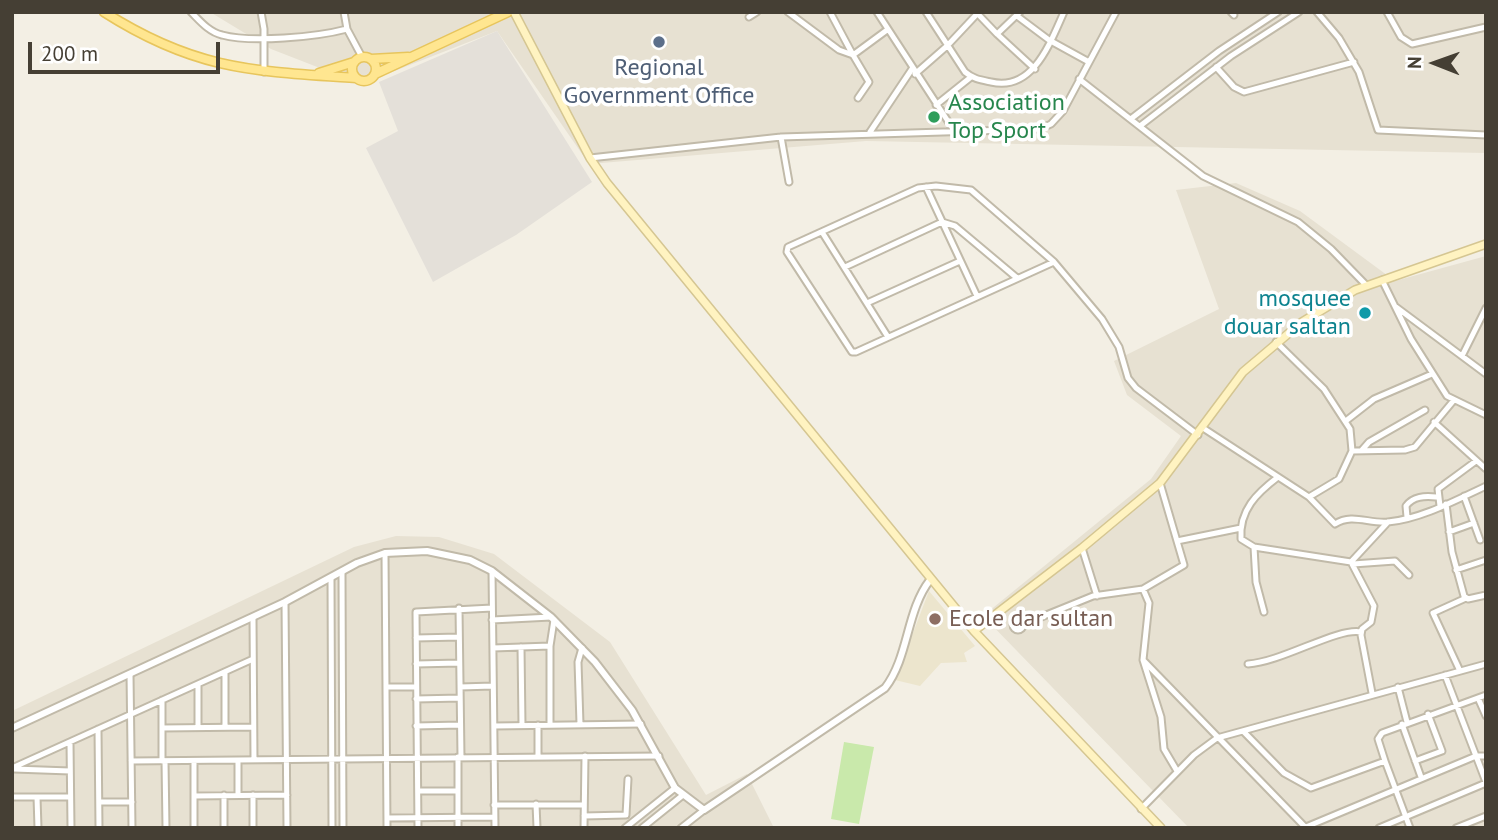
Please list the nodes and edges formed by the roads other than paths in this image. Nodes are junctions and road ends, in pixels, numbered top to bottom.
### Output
1 (104, 12) edge
2 (191, 12) edge
3 (261, 12) edge
4 (344, 12) edge
5 (508, 12) edge
6 (514, 12) edge
7 (757, 12) edge
8 (788, 12) edge
9 (830, 12) edge
10 (877, 12) edge
11 (926, 12) edge
12 (1056, 12) edge
13 (1116, 12) edge
14 (1278, 12) edge
15 (1299, 12) edge
16 (1317, 12) edge
17 (1399, 12) edge
18 (976, 13) edge
19 (1018, 14) edge
20 (1388, 14) edge
21 (1063, 15) edge
22 (750, 18) dead end
23 (1486, 27) edge
24 (347, 29) junction
25 (887, 30) junction
26 (997, 34) junction
27 (265, 36) junction
28 (1049, 40) junction
29 (947, 46) junction
30 (853, 55) junction
31 (408, 57) junction
32 (362, 59) junction
33 (1089, 62) junction
34 (1354, 62) junction
35 (1216, 67) junction
36 (1035, 69) junction
37 (913, 72) junction
38 (264, 73) junction
39 (317, 74) junction
40 (374, 74) junction
41 (971, 77) junction
42 (356, 78) junction
43 (1079, 79) junction
44 (858, 98) dead end
45 (936, 106) junction
46 (1132, 118) junction
47 (1140, 126) junction
48 (953, 129) junction
49 (870, 132) junction
50 (1486, 135) edge
51 (781, 137) junction
52 (590, 159) junction
53 (789, 182) dead end
54 (926, 187) junction
55 (942, 222) junction
56 (822, 232) junction
57 (1486, 244) edge
58 (960, 261) junction
59 (1054, 262) junction
60 (845, 267) junction
61 (1017, 278) junction
62 (1382, 280) junction
63 (1366, 285) junction
64 (977, 296) junction
65 (867, 303) junction
66 (1392, 304) junction
67 (1486, 308) edge
68 (1427, 330) junction
69 (888, 337) junction
70 (1411, 339) junction
71 (1276, 342) junction
72 (1462, 356) junction
73 (1432, 374) junction
74 (1486, 374) edge
75 (1454, 400) junction
76 (1425, 410) dead end
77 (1486, 415) edge
78 (1347, 420) junction
79 (1434, 422) junction
80 (1201, 431) junction
81 (1362, 450) junction
82 (1352, 451) junction
83 (1476, 461) junction
84 (1486, 469) edge
85 (1278, 477) junction
86 (1160, 483) junction
87 (1486, 486) edge
88 (1464, 496) junction
89 (1436, 497) junction
90 (1308, 498) junction
91 (1443, 505) junction
92 (1407, 517) junction
93 (1388, 522) junction
94 (1474, 523) junction
95 (1241, 528) junction
96 (1450, 533) junction
97 (1480, 540) dead end
98 (1177, 541) junction
99 (1254, 547) junction
100 (1082, 548) junction
101 (385, 553) junction
102 (1486, 559) edge
103 (1352, 563) junction
104 (1456, 570) junction
105 (492, 571) junction
106 (342, 572) junction
107 (1409, 575) dead end
108 (331, 578) junction
109 (930, 580) junction
110 (1143, 589) junction
111 (1486, 595) edge
112 (1097, 596) junction
113 (1466, 598) junction
114 (285, 602) junction
115 (459, 608) junction
116 (492, 608) junction
117 (1264, 612) dead end
118 (253, 618) junction
119 (553, 619) junction
120 (492, 620) junction
121 (1024, 624) dead end
122 (974, 631) junction
123 (1361, 632) junction
124 (459, 637) junction
125 (416, 638) junction
126 (550, 646) junction
127 (521, 647) junction
128 (493, 648) junction
129 (582, 648) junction
130 (253, 659) junction
131 (1143, 660) junction
132 (460, 663) junction
133 (416, 664) junction
134 (1248, 664) dead end
135 (1486, 664) edge
136 (1460, 671) junction
137 (225, 672) junction
138 (130, 674) junction
139 (1445, 675) junction
140 (198, 684) junction
141 (493, 686) junction
142 (386, 687) junction
143 (416, 687) junction
144 (460, 687) junction
145 (1398, 687) junction
146 (1372, 693) junction
147 (1486, 695) edge
148 (460, 698) junction
149 (1478, 698) junction
150 (416, 699) junction
151 (162, 700) junction
152 (1455, 704) junction
153 (1428, 714) junction
154 (131, 715) junction
155 (1486, 716) edge
156 (1405, 723) junction
157 (580, 724) junction
158 (640, 724) junction
159 (460, 725) junction
160 (522, 725) junction
161 (538, 725) junction
162 (550, 725) junction
163 (416, 726) junction
164 (494, 726) junction
165 (198, 727) junction
166 (225, 727) junction
167 (253, 727) junction
168 (12, 728) edge
169 (162, 728) junction
170 (98, 729) junction
171 (1243, 731) junction
172 (1217, 738) junction
173 (70, 742) junction
174 (1442, 751) junction
175 (585, 756) junction
176 (659, 756) junction
177 (1476, 756) junction
178 (1486, 756) edge
179 (459, 757) junction
180 (494, 757) junction
181 (538, 757) junction
182 (387, 758) junction
183 (417, 758) junction
184 (343, 759) junction
185 (237, 760) junction
186 (254, 760) junction
187 (286, 760) junction
188 (332, 760) junction
189 (131, 761) junction
190 (164, 761) junction
191 (194, 761) junction
192 (1385, 761) junction
193 (1415, 761) junction
194 (1449, 766) junction
195 (12, 769) edge
196 (70, 771) junction
197 (1177, 771) junction
198 (1421, 777) junction
199 (628, 779) dead end
200 (1486, 782) edge
201 (675, 788) junction
202 (1395, 788) junction
203 (418, 791) junction
204 (458, 791) junction
205 (224, 795) junction
206 (238, 795) junction
207 (253, 795) junction
208 (287, 795) junction
209 (683, 795) junction
210 (194, 796) junction
211 (12, 797) edge
212 (37, 797) junction
213 (71, 797) junction
214 (99, 802) junction
215 (132, 802) junction
216 (537, 804) junction
217 (494, 805) junction
218 (584, 805) junction
219 (1141, 809) junction
220 (704, 810) junction
221 (584, 816) junction
222 (1406, 816) junction
223 (458, 817) junction
224 (495, 817) junction
225 (1486, 817) edge
226 (387, 818) junction
227 (418, 818) junction
228 (1306, 827) edge
229 (38, 828) edge
230 (71, 828) edge
231 (99, 828) edge
232 (132, 828) edge
233 (166, 828) edge
234 (194, 828) edge
235 (224, 828) edge
236 (253, 828) edge
237 (287, 828) edge
238 (332, 828) edge
239 (343, 828) edge
240 (387, 828) edge
241 (418, 828) edge
242 (458, 828) edge
243 (495, 828) edge
244 (537, 828) edge
245 (584, 828) edge
246 (625, 828) edge
247 (642, 828) edge
248 (681, 828) edge
249 (1161, 828) edge
250 (1378, 828) edge
251 (1410, 828) edge
252 (1457, 828) edge

1 - 38 main road
2 - 27 street
3 - 27 street
4 - 24 street
5 - 31 main road
6 - 52 main road
7 - 22 street
8 - 30 street
9 - 30 street
10 - 25 street
11 - 29 street
12 - 21 street
13 - 33 street
14 - 46 street
15 - 35 street
16 - 34 street
17 - 20 street
18 - 26 street
18 - 29 street
19 - 26 street
19 - 28 street
20 - 23 street
21 - 28 street
24 - 27 street
24 - 32 street
25 - 30 street
25 - 37 street
26 - 36 street
27 - 38 street
28 - 33 street
28 - 36 street
29 - 37 street
29 - 41 street
30 - 44 street
31 - 32 main road
31 - 40 main road
32 - 39 main road
32 - 40 main road
32 - 42 main road
33 - 43 street
34 - 35 street
34 - 50 street
35 - 47 street
36 - 41 street
37 - 45 street
37 - 49 street
38 - 39 main road
39 - 42 main road
40 - 42 main road
41 - 45 street
43 - 46 street
43 - 48 street
45 - 48 street
46 - 47 street
47 - 63 street
48 - 49 street
49 - 51 street
51 - 52 street
51 - 53 street
52 - 109 main road
54 - 55 street
54 - 56 street
54 - 59 street
55 - 58 street
55 - 60 street
55 - 61 street
56 - 60 street
56 - 69 street
57 - 62 main road
58 - 64 street
58 - 65 street
59 - 61 street
59 - 80 street
60 - 65 street
61 - 64 street
62 - 63 main road
62 - 66 street
63 - 71 main road
64 - 69 street
65 - 69 street
66 - 68 street
66 - 70 street
67 - 72 street
68 - 70 street
68 - 72 street
70 - 73 street
71 - 78 street
71 - 80 main road
72 - 74 street
73 - 75 street
73 - 78 street
75 - 77 street
75 - 79 street
76 - 81 street
78 - 82 street
79 - 81 street
79 - 83 street
80 - 85 street
80 - 86 main road
81 - 82 street
82 - 90 street
83 - 84 street
83 - 89 street
85 - 90 street
85 - 95 street
86 - 98 street
86 - 100 main road
87 - 88 street
88 - 91 street
88 - 94 street
89 - 91 street
89 - 92 street
90 - 93 street
91 - 92 street
91 - 96 street
92 - 93 street
93 - 103 street
94 - 96 street
94 - 97 street
95 - 98 street
95 - 99 street
96 - 104 street
98 - 110 street
99 - 103 street
99 - 117 street
100 - 112 street
100 - 122 main road
101 - 105 street
101 - 106 street
101 - 142 street
102 - 104 street
103 - 107 street
103 - 123 street
104 - 113 street
105 - 116 street
105 - 119 street
106 - 108 street
106 - 184 street
108 - 114 street
108 - 188 street
109 - 122 main road
109 - 220 street
110 - 112 street
110 - 131 street
111 - 113 street
112 - 121 street
113 - 136 street
114 - 118 street
114 - 187 street
115 - 116 street
115 - 124 street
115 - 125 street
116 - 120 street
118 - 130 street
118 - 138 street
119 - 120 street
119 - 126 street
119 - 129 street
120 - 128 street
122 - 219 main road
123 - 134 street
123 - 146 street
124 - 125 street
124 - 132 street
125 - 133 street
126 - 127 street
126 - 162 street
127 - 128 street
127 - 160 street
128 - 141 street
129 - 157 street
129 - 158 street
130 - 137 street
130 - 167 street
131 - 172 street
131 - 197 street
132 - 133 street
132 - 144 street
133 - 143 street
135 - 136 street
136 - 139 street
137 - 140 street
137 - 166 street
138 - 154 street
138 - 168 street
139 - 145 street
139 - 152 street
140 - 151 street
140 - 165 street
141 - 144 street
141 - 164 street
142 - 143 street
142 - 182 street
143 - 150 street
144 - 148 street
145 - 146 street
145 - 156 street
146 - 171 street
147 - 149 street
148 - 150 street
148 - 159 street
149 - 152 street
149 - 155 street
150 - 163 street
151 - 154 street
151 - 169 street
152 - 153 street
152 - 177 street
153 - 156 street
153 - 174 street
154 - 170 street
154 - 189 street
156 - 192 street
156 - 193 street
157 - 158 street
157 - 162 street
158 - 176 street
159 - 163 street
159 - 179 street
160 - 161 street
160 - 164 street
161 - 162 street
161 - 181 street
163 - 183 street
164 - 180 street
165 - 166 street
165 - 169 street
166 - 167 street
167 - 186 street
169 - 190 street
170 - 173 street
170 - 214 street
171 - 172 street
171 - 192 street
172 - 197 street
172 - 228 street
173 - 195 street
173 - 196 street
174 - 193 street
174 - 194 street
175 - 176 street
175 - 181 street
175 - 218 street
176 - 201 street
177 - 178 street
177 - 194 street
177 - 200 street
179 - 180 street
179 - 183 street
179 - 204 street
180 - 181 street
180 - 217 street
182 - 183 street
182 - 184 street
182 - 226 street
183 - 203 street
184 - 188 street
184 - 239 street
185 - 186 street
185 - 191 street
185 - 206 street
186 - 187 street
187 - 188 street
187 - 208 street
188 - 238 street
189 - 190 street
189 - 215 street
190 - 191 street
190 - 233 street
191 - 210 street
192 - 202 street
193 - 198 street
194 - 198 street
195 - 196 street
196 - 213 street
197 - 219 street
198 - 202 street
199 - 221 street
200 - 222 street
201 - 209 street
201 - 246 street
202 - 222 street
202 - 228 street
203 - 204 street
203 - 227 street
204 - 223 street
205 - 206 street
205 - 210 street
205 - 235 street
206 - 207 street
207 - 208 street
207 - 236 street
208 - 237 street
209 - 220 street
209 - 247 street
210 - 234 street
211 - 212 street
212 - 213 street
212 - 229 street
213 - 230 street
214 - 215 street
214 - 231 street
215 - 232 street
216 - 217 street
216 - 218 street
216 - 244 street
217 - 224 street
218 - 221 street
219 - 249 main road
220 - 248 street
221 - 245 street
222 - 250 street
222 - 251 street
223 - 224 street
223 - 227 street
223 - 242 street
224 - 243 street
225 - 252 street
226 - 227 street
226 - 240 street
227 - 241 street

